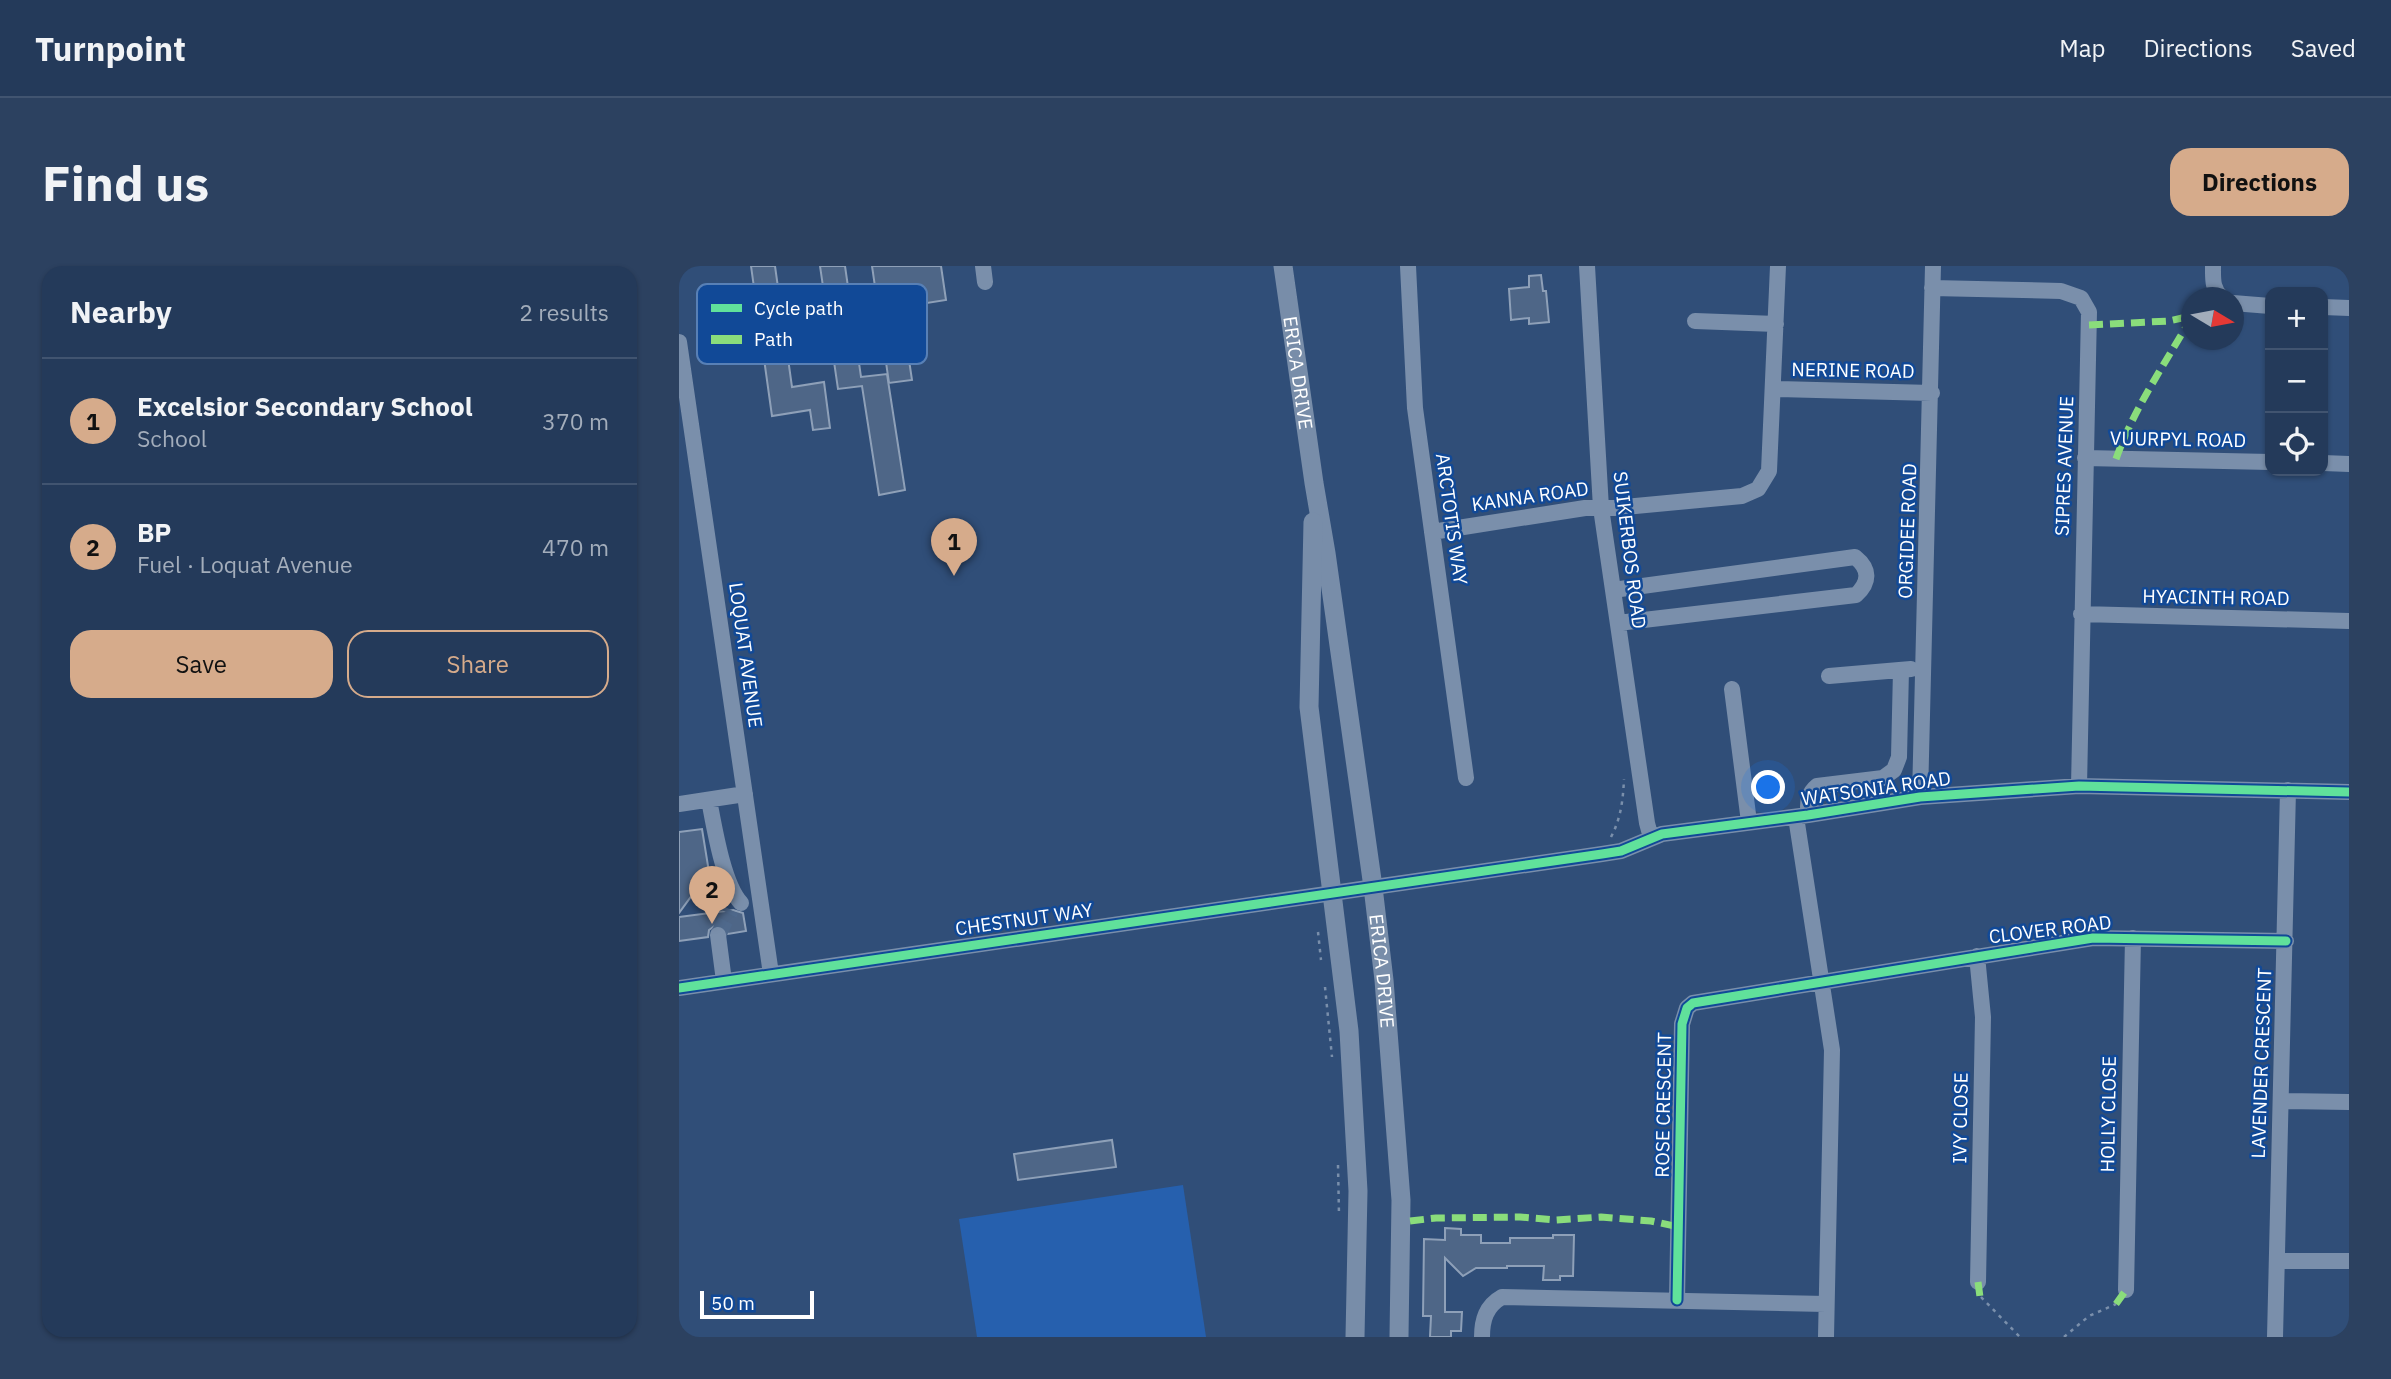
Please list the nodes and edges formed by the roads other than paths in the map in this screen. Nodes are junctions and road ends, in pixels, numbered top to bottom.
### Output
1 (1283, 266) edge
2 (1408, 266) edge
3 (1587, 266) edge
4 (1778, 266) edge
5 (1933, 266) edge
6 (2213, 266) edge
7 (2215, 287) edge
8 (1933, 288) junction
9 (2244, 304) edge
10 (2265, 306) edge
11 (2328, 307) edge
12 (2349, 307) edge
13 (1695, 321) dead end
14 (1776, 324) junction
15 (679, 342) edge
16 (1774, 389) junction
17 (1932, 393) junction
18 (2085, 458) junction
19 (2265, 462) edge
20 (2328, 463) edge
21 (2349, 464) edge
22 (1314, 482) junction
23 (1601, 508) junction
24 (1432, 532) junction
25 (1613, 590) junction
26 (2081, 614) junction
27 (2349, 621) edge
28 (1618, 623) junction
29 (1924, 668) junction
30 (1901, 670) junction
31 (1829, 676) dead end
32 (1732, 689) dead end
33 (1467, 778) dead end
34 (2079, 786) junction
35 (2288, 790) junction
36 (2349, 792) edge
37 (745, 794) junction
38 (1920, 797) junction
39 (709, 800) junction
40 (679, 804) edge
41 (1802, 816) junction
42 (1749, 822) junction
43 (1651, 838) junction
44 (1373, 887) junction
45 (758, 889) junction
46 (1333, 892) junction
47 (718, 935) tunnel mouth
48 (2133, 939) junction
49 (2286, 941) junction
50 (1977, 956) junction
51 (771, 974) junction
52 (724, 981) junction
53 (1821, 981) junction
54 (679, 988) edge
55 (2282, 1101) junction
56 (2349, 1102) edge
57 (2277, 1261) junction
58 (2349, 1261) edge
59 (1979, 1289) road end
60 (2126, 1290) dead end
61 (1677, 1300) junction
62 (1826, 1304) junction
63 (1355, 1337) edge
64 (1399, 1337) edge
65 (1482, 1337) edge
66 (1826, 1337) edge
67 (2275, 1337) edge

1 - 22 main road, ERICA DRIVE
2 - 24 street, ARCTOTIS WAY
3 - 23 street, SUIKERBOS ROAD
4 - 14 street, KANNA ROAD
5 - 8 street, ORGIDEE ROAD
6 - 7 street
8 - 17 street, ORGIDEE ROAD
8 - 18 street, SIPRES AVENUE
9 - 10 street
11 - 12 street
13 - 14 street
14 - 16 street, KANNA ROAD
15 - 37 street, LOQUAT AVENUE
16 - 17 street, NERINE ROAD
16 - 23 street, KANNA ROAD
17 - 29 street, ORGIDEE ROAD
18 - 19 street, VUURPYL ROAD
18 - 26 street, SIPRES AVENUE
20 - 21 street
22 - 44 main road, ERICA DRIVE
22 - 46 main road, ERICA DRIVE
23 - 24 street, KANNA ROAD
23 - 25 street, SUIKERBOS ROAD
24 - 33 street, ARCTOTIS WAY
25 - 28 street, SUIKERBOS ROAD
25 - 28 street
26 - 27 street, HYACINTH ROAD
26 - 34 street, SIPRES AVENUE
28 - 43 street, SUIKERBOS ROAD
29 - 30 street
29 - 38 street, ORGIDEE ROAD
30 - 31 street
30 - 41 street
32 - 42 street
34 - 35 street, WATSONIA ROAD
34 - 38 street, WATSONIA ROAD
35 - 36 street, WATSONIA ROAD
35 - 49 street, LAVENDER CRESCENT
37 - 39 street
37 - 45 street, LOQUAT AVENUE
38 - 41 street, WATSONIA ROAD
39 - 40 street
39 - 45 street
41 - 42 street, WATSONIA ROAD
41 - 53 street
42 - 43 street, WATSONIA ROAD
43 - 44 street, WATSONIA ROAD
44 - 46 street, CHESTNUT WAY
44 - 64 main road, ERICA DRIVE
45 - 51 street, LOQUAT AVENUE
46 - 51 street, CHESTNUT WAY
46 - 63 main road, ERICA DRIVE
47 - 52 street
48 - 49 street, CLOVER ROAD
48 - 50 street, CLOVER ROAD
48 - 60 street, HOLLY CLOSE
49 - 55 street, LAVENDER CRESCENT
50 - 53 street, CLOVER ROAD
50 - 59 street, IVY CLOSE
51 - 52 street, CHESTNUT WAY
52 - 54 street, CHESTNUT WAY
53 - 61 street, ROSE CRESCENT
53 - 62 street
55 - 56 street
55 - 57 street, LAVENDER CRESCENT
57 - 58 street
57 - 67 street, LAVENDER CRESCENT
61 - 62 street
61 - 65 street
62 - 66 street

